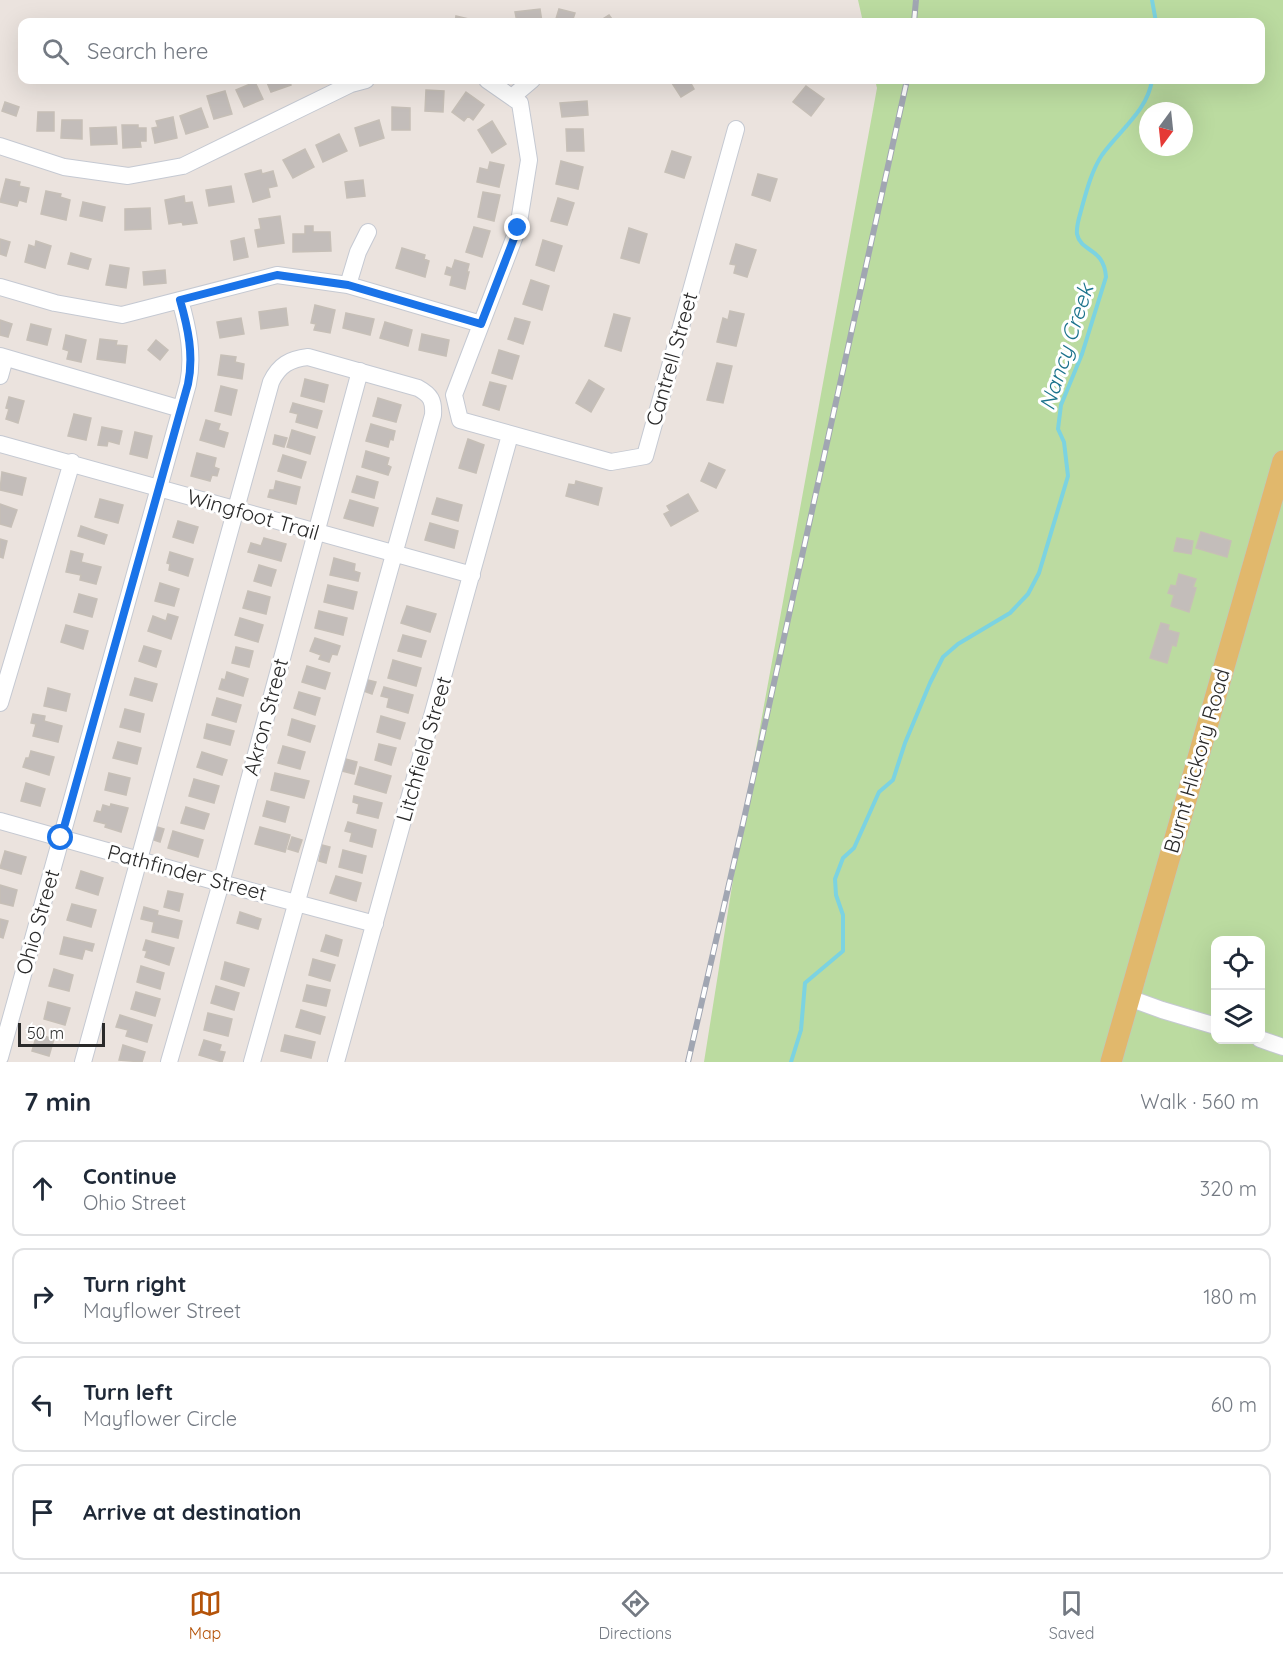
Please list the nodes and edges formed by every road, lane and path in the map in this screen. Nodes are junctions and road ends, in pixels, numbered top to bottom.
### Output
1 (351, 84) edge
2 (493, 84) edge
3 (527, 84) edge
4 (512, 97) junction
5 (736, 129) dead end
6 (0, 146) edge
7 (368, 232) dead end
8 (348, 285) junction
9 (0, 287) edge
10 (180, 300) junction
11 (481, 324) junction
12 (3, 357) edge
13 (360, 371) junction
14 (0, 376) edge
15 (181, 410) junction
16 (510, 435) junction
17 (0, 444) edge
18 (1283, 461) edge
19 (72, 462) junction
20 (160, 488) junction
21 (237, 511) junction
22 (315, 533) junction
23 (393, 553) junction
24 (472, 575) junction
25 (0, 703) edge
26 (0, 821) edge
27 (61, 838) junction
28 (140, 860) junction
29 (221, 883) junction
30 (296, 903) junction
31 (375, 924) junction
32 (1129, 998) junction
33 (1211, 1025) edge
34 (1265, 1041) edge
35 (1283, 1047) edge
36 (0, 1057) edge
37 (83, 1062) edge
38 (169, 1062) edge
39 (252, 1062) edge
40 (336, 1062) edge
41 (1111, 1062) edge

1 - 6 street
2 - 4 street
3 - 4 street
4 - 11 street
5 - 16 street, Cantrell Street
7 - 8 street
8 - 10 street
8 - 11 street
9 - 10 street
10 - 15 street, Ohio Street
11 - 16 street
12 - 14 street
12 - 15 street
13 - 21 street
13 - 22 street, Akron Street
13 - 23 street
15 - 20 street, Ohio Street
16 - 24 street, Litchfield Street
17 - 19 street, Wingfoot Trail
18 - 32 main road, Burnt Hickory Road
19 - 20 street, Wingfoot Trail
19 - 25 street
20 - 21 street, Wingfoot Trail
20 - 27 street, Ohio Street
21 - 22 street, Wingfoot Trail
21 - 28 street
22 - 23 street, Wingfoot Trail
22 - 29 street, Akron Street
23 - 24 street, Wingfoot Trail
23 - 30 street
24 - 31 street, Litchfield Street
26 - 27 street, Pathfinder Street
27 - 28 street, Pathfinder Street
27 - 36 street, Ohio Street
28 - 29 street, Pathfinder Street
28 - 37 street
29 - 30 street, Pathfinder Street
29 - 38 street, Akron Street
30 - 31 street, Pathfinder Street
30 - 39 street
31 - 40 street, Litchfield Street
32 - 33 street
32 - 41 main road, Burnt Hickory Road
34 - 35 street

